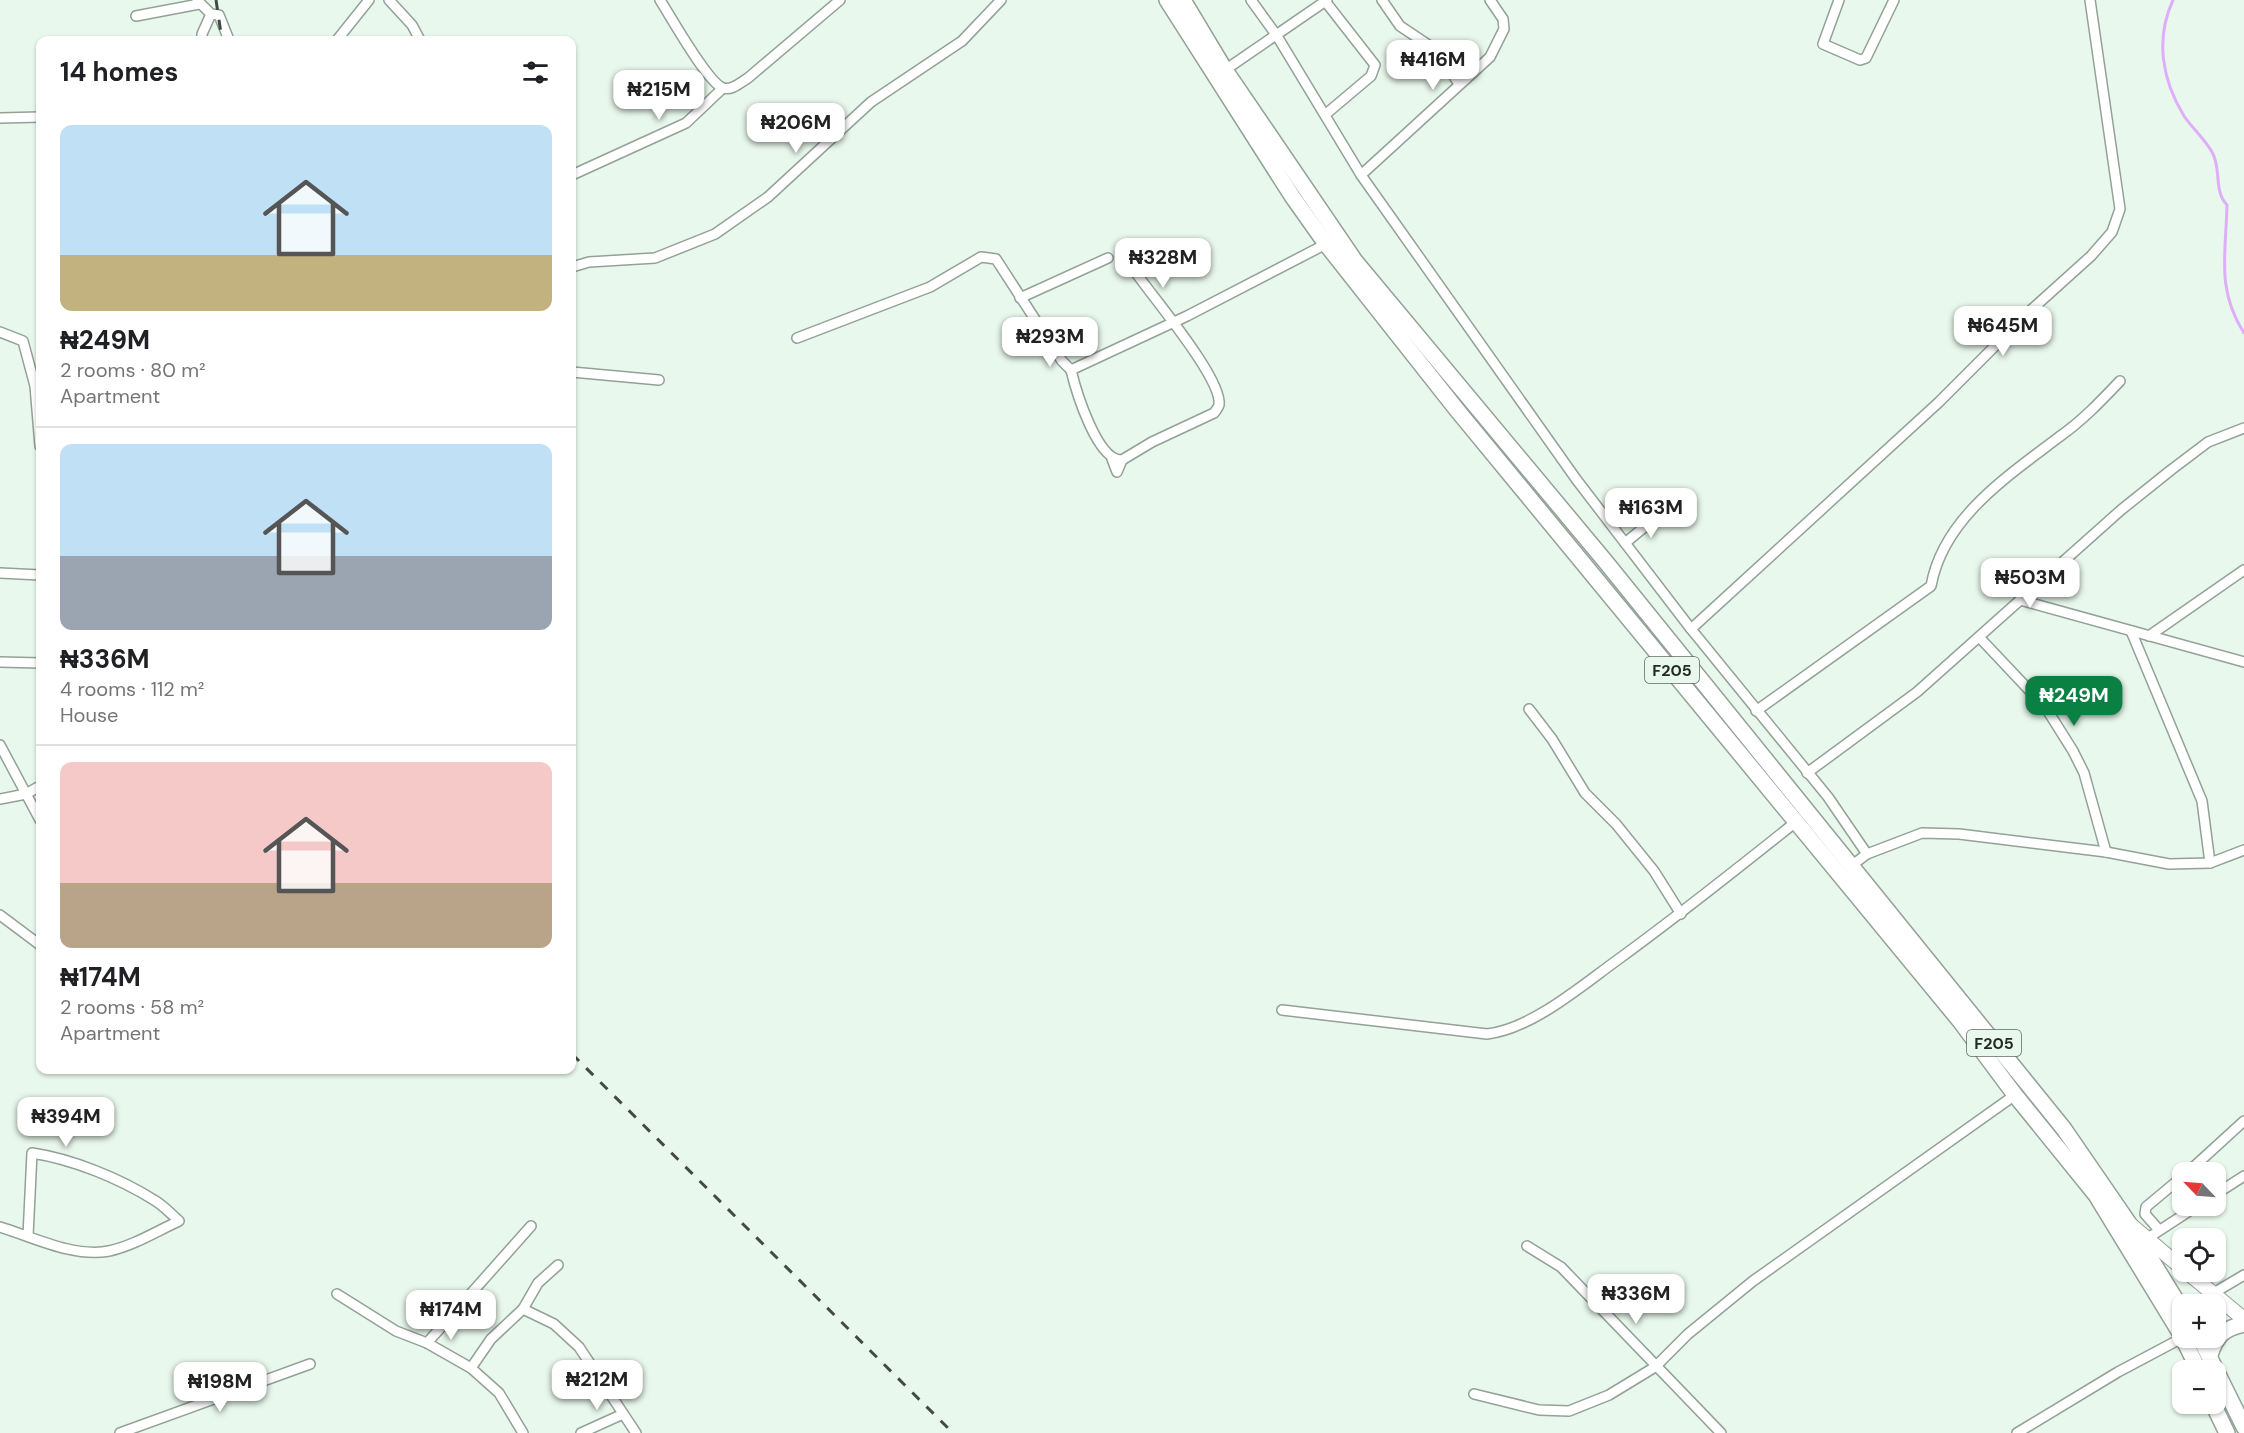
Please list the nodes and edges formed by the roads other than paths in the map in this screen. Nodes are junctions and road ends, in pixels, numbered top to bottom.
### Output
1 (369, 0) edge
2 (389, 0) edge
3 (660, 0) edge
4 (840, 0) edge
5 (1001, 0) edge
6 (1167, 0) edge
7 (1183, 0) edge
8 (1251, 0) edge
9 (1382, 0) edge
10 (1490, 0) edge
11 (1839, 0) edge
12 (1894, 0) edge
13 (2090, 0) edge
14 (1326, 1) edge
15 (198, 2) edge
16 (211, 14) junction
17 (136, 16) dead end
18 (203, 36) edge
19 (227, 36) edge
20 (340, 36) edge
21 (418, 36) edge
22 (1277, 36) junction
23 (1225, 70) junction
24 (1459, 84) junction
25 (723, 88) junction
26 (1326, 114) junction
27 (36, 117) edge
28 (0, 118) edge
29 (576, 173) edge
30 (1361, 176) junction
31 (1326, 244) junction
32 (1108, 258) dead end
33 (576, 266) edge
34 (1134, 270) dead end
35 (1020, 298) junction
36 (1175, 322) junction
37 (0, 332) edge
38 (798, 338) dead end
39 (1071, 370) junction
40 (576, 372) edge
41 (658, 380) dead end
42 (2120, 381) dead end
43 (36, 398) edge
44 (1472, 400) junction
45 (1457, 410) junction
46 (2244, 428) edge
47 (1659, 515) dead end
48 (1625, 543) junction
49 (2244, 570) edge
50 (0, 573) edge
51 (36, 574) edge
52 (2020, 600) junction
53 (1691, 629) junction
54 (2132, 631) junction
55 (2149, 636) junction
56 (1979, 637) junction
57 (0, 662) edge
58 (2244, 662) edge
59 (36, 663) edge
60 (1529, 710) dead end
61 (1756, 711) junction
62 (0, 746) edge
63 (1807, 773) junction
64 (36, 788) edge
65 (26, 794) junction
66 (0, 799) edge
67 (36, 813) edge
68 (1797, 821) junction
69 (2244, 850) edge
70 (2106, 852) junction
71 (1867, 854) junction
72 (2210, 863) junction
73 (1851, 866) junction
74 (1681, 914) junction
75 (0, 915) edge
76 (36, 942) edge
77 (1282, 1010) dead end
78 (2015, 1095) junction
79 (2244, 1121) edge
80 (2199, 1162) edge
81 (2244, 1176) edge
82 (2172, 1185) edge
83 (2226, 1188) edge
84 (2182, 1216) edge
85 (2130, 1225) junction
86 (531, 1226) dead end
87 (0, 1227) edge
88 (2154, 1234) junction
89 (28, 1236) junction
90 (1527, 1246) dead end
91 (2172, 1256) edge
92 (558, 1265) dead end
93 (2244, 1275) edge
94 (2198, 1282) edge
95 (337, 1294) dead end
96 (2172, 1294) edge
97 (2212, 1294) joint
98 (2226, 1305) edge
99 (523, 1309) junction
100 (2172, 1319) edge
101 (2244, 1319) edge
102 (2244, 1324) edge
103 (427, 1343) junction
104 (2172, 1343) edge
105 (2206, 1348) edge
106 (2210, 1355) junction
107 (310, 1365) dead end
108 (1655, 1367) junction
109 (471, 1368) junction
110 (1474, 1394) dead end
111 (623, 1414) junction
112 (2218, 1414) edge
113 (2244, 1427) edge
114 (120, 1433) edge
115 (523, 1433) edge
116 (581, 1433) edge
117 (636, 1433) edge
118 (1721, 1433) edge
119 (2017, 1433) edge
120 (2227, 1433) edge

1 - 20 street
2 - 21 street
3 - 25 street
4 - 25 street
5 - 33 street
6 - 31 main road, F205
7 - 23 main road, F205
8 - 22 street
9 - 24 street
10 - 24 street
11 - 12 street
13 - 53 street
14 - 22 street
14 - 26 street
15 - 16 street
15 - 17 street
16 - 18 street
16 - 19 street
22 - 23 street
22 - 26 street
23 - 44 main road, F205
24 - 30 street
25 - 29 street
26 - 30 street
27 - 28 street
30 - 48 street
31 - 36 street
31 - 45 main road, F205
32 - 35 street
34 - 36 street
35 - 38 street
35 - 39 street
36 - 39 street
36 - 39 street
37 - 43 street
40 - 41 street
42 - 61 street
44 - 45 main road
44 - 73 main road, F205
45 - 68 main road, F205
46 - 52 street
47 - 48 street
48 - 53 street
49 - 55 street
50 - 51 street
52 - 54 street
52 - 56 street
53 - 61 street
54 - 55 street
54 - 72 street
55 - 58 street
56 - 63 street
56 - 70 street
57 - 59 street
60 - 74 street
61 - 63 street
62 - 65 street
63 - 71 street
64 - 65 street
65 - 66 street
65 - 67 street
68 - 74 street
68 - 78 main road, F205
69 - 72 street
70 - 71 street
70 - 72 street
71 - 73 street
73 - 85 main road, F205
74 - 77 street
75 - 76 street
78 - 100 main road, F205
78 - 108 street
79 - 80 street
81 - 83 street
82 - 88 street
84 - 88 street
85 - 88 main road
85 - 96 main road, F205
86 - 103 street
87 - 89 street
88 - 91 main road
89 - 89 street
90 - 108 street
92 - 99 street
93 - 97 street
94 - 97 main road
95 - 103 street
98 - 101 main road
99 - 109 street
99 - 111 street
102 - 106 main road
103 - 109 street
104 - 119 street
105 - 106 main road
106 - 113 main road
107 - 114 street
108 - 110 street
108 - 118 street
109 - 115 street
111 - 116 street
111 - 117 street
112 - 120 main road

